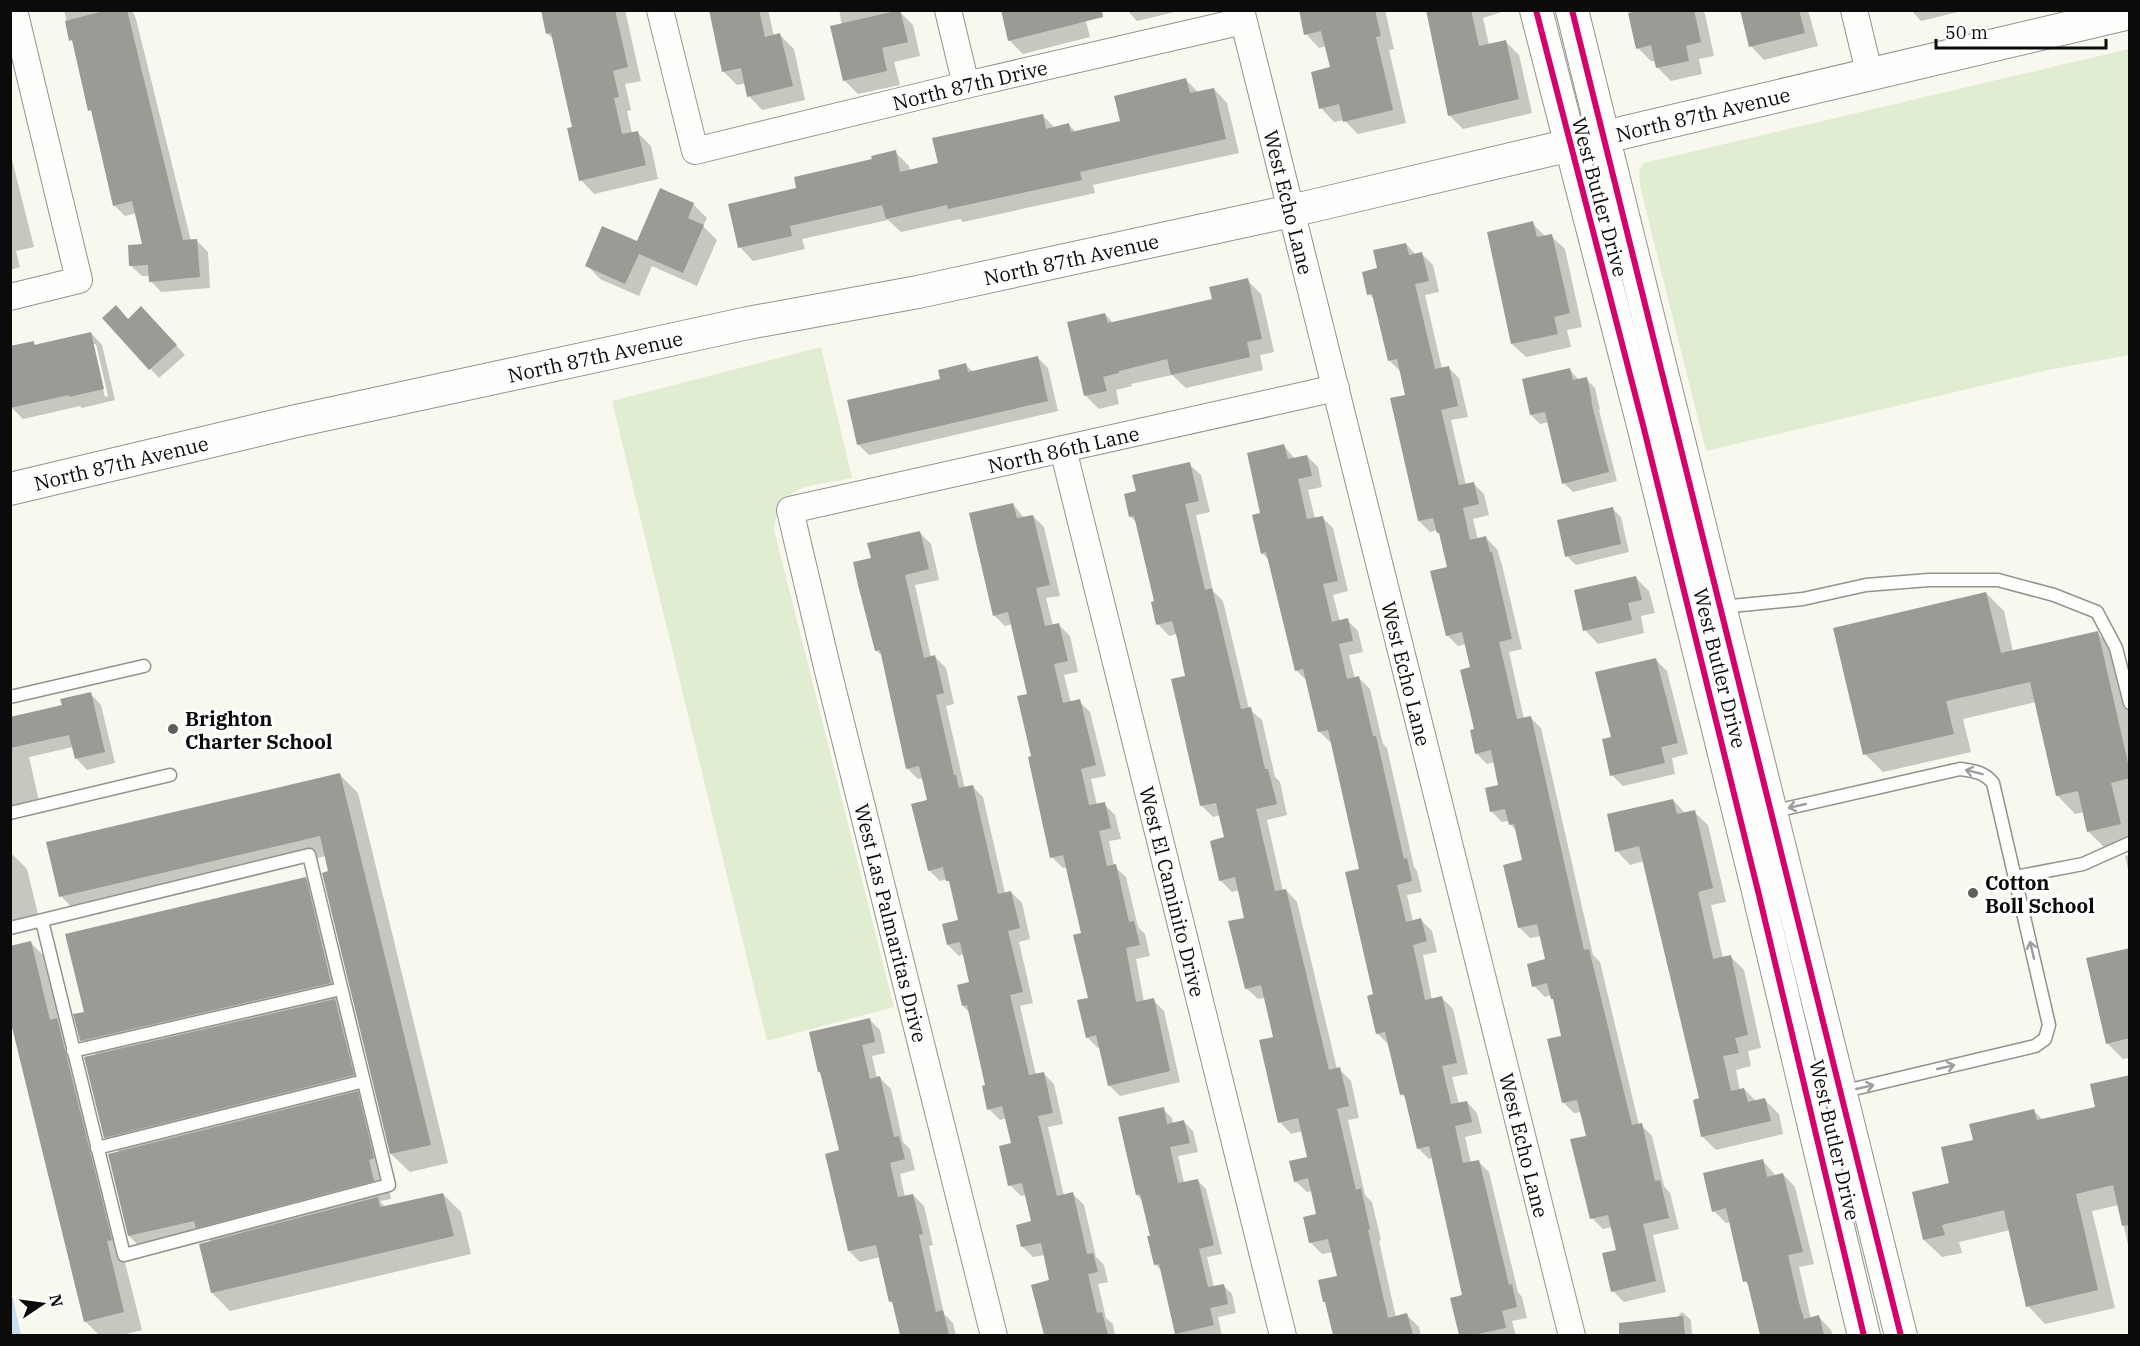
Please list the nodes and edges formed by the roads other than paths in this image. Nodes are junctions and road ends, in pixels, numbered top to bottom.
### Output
1 (14, 10) edge
2 (660, 10) edge
3 (948, 10) edge
4 (1536, 10) edge
5 (1572, 10) edge
6 (1854, 10) edge
7 (2130, 14) edge
8 (1242, 16) edge
9 (1870, 76) junction
10 (966, 85) junction
11 (1603, 138) junction
12 (1569, 146) junction
13 (1291, 211) junction
14 (10, 297) edge
15 (1336, 388) junction
16 (1063, 449) junction
17 (10, 489) edge
18 (790, 510) joint
19 (1720, 607) junction
20 (144, 666) dead end
21 (10, 697) edge
22 (2130, 703) edge
23 (170, 775) dead end
24 (1771, 812) junction
25 (10, 813) edge
26 (2130, 843) edge
27 (2015, 877) junction
28 (42, 921) junction
29 (10, 928) edge
30 (341, 989) junction
31 (73, 1051) junction
32 (364, 1081) junction
33 (1840, 1093) junction
34 (97, 1148) junction
35 (994, 1335) edge
36 (1283, 1335) edge
37 (1572, 1335) edge
38 (1864, 1335) edge
39 (1901, 1335) edge

1 - 14 street
2 - 10 street, North 87th Drive
3 - 10 street
4 - 12 street, West Butler Drive
5 - 11 street, West Butler Drive
6 - 9 street
7 - 9 street, North 87th Avenue
8 - 10 street, North 87th Drive
8 - 13 street, West Echo Lane
9 - 11 street, North 87th Avenue
11 - 12 street, North 87th Avenue
11 - 19 street, West Butler Drive
12 - 13 street, North 87th Avenue
12 - 38 street, West Butler Drive
13 - 15 street, West Echo Lane
13 - 17 street, North 87th Avenue
15 - 16 street, North 86th Lane
15 - 37 street, West Echo Lane
16 - 18 street, North 86th Lane
16 - 36 street, West El Caminito Drive
18 - 35 street, West Las Palmaritas Drive
19 - 22 lane
19 - 24 street, West Butler Drive
20 - 21 lane
23 - 25 lane
27 -> 24 lane
24 - 33 street, West Butler Drive
26 - 27 lane
33 -> 27 lane
28 - 29 lane
28 - 30 lane
28 - 31 lane
30 - 31 lane
30 - 32 lane
31 - 34 lane
32 - 34 lane
32 - 34 lane
33 - 39 street, West Butler Drive

